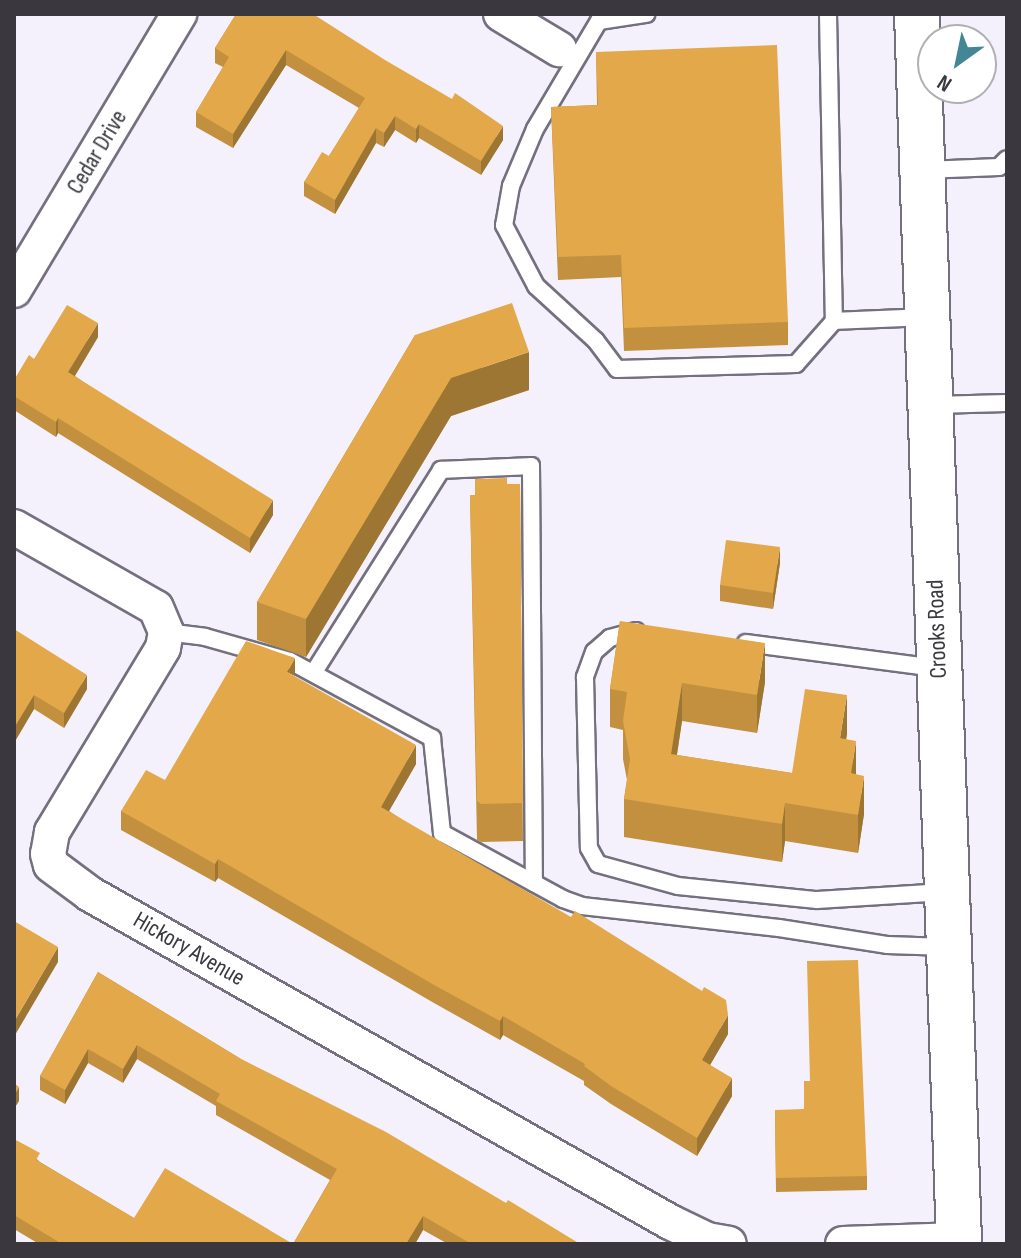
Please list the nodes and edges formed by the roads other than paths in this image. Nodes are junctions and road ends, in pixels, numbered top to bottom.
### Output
1 (179, 14) edge
2 (501, 14) edge
3 (646, 14) edge
4 (828, 14) edge
5 (917, 14) edge
6 (601, 17) edge
7 (559, 49) dead end
8 (1007, 159) edge
9 (923, 170) junction
10 (14, 290) edge
11 (926, 317) junction
12 (834, 321) junction
13 (1007, 403) edge
14 (928, 405) junction
15 (14, 527) edge
16 (649, 630) edge
17 (166, 632) junction
18 (726, 640) edge
19 (939, 668) junction
20 (314, 672) junction
21 (534, 883) junction
22 (947, 892) junction
23 (949, 947) junction
24 (959, 1242) edge
25 (729, 1244) edge
26 (843, 1244) edge

1 - 10 street, Cedar Drive
2 - 7 street
3 - 6 lane
4 - 12 lane
5 - 9 main road, Crooks Road
6 - 12 lane
8 - 9 lane
9 - 11 main road, Crooks Road
11 - 12 lane
11 - 14 main road, Crooks Road
13 - 14 lane
14 - 19 main road, Crooks Road
15 - 17 street
16 - 22 lane
17 - 20 lane
17 - 25 street, Hickory Avenue
18 - 19 lane
19 - 22 main road, Crooks Road
20 - 21 lane
20 - 21 lane
21 - 23 lane
22 - 23 main road, Crooks Road
23 - 24 main road, Crooks Road
24 - 26 street

